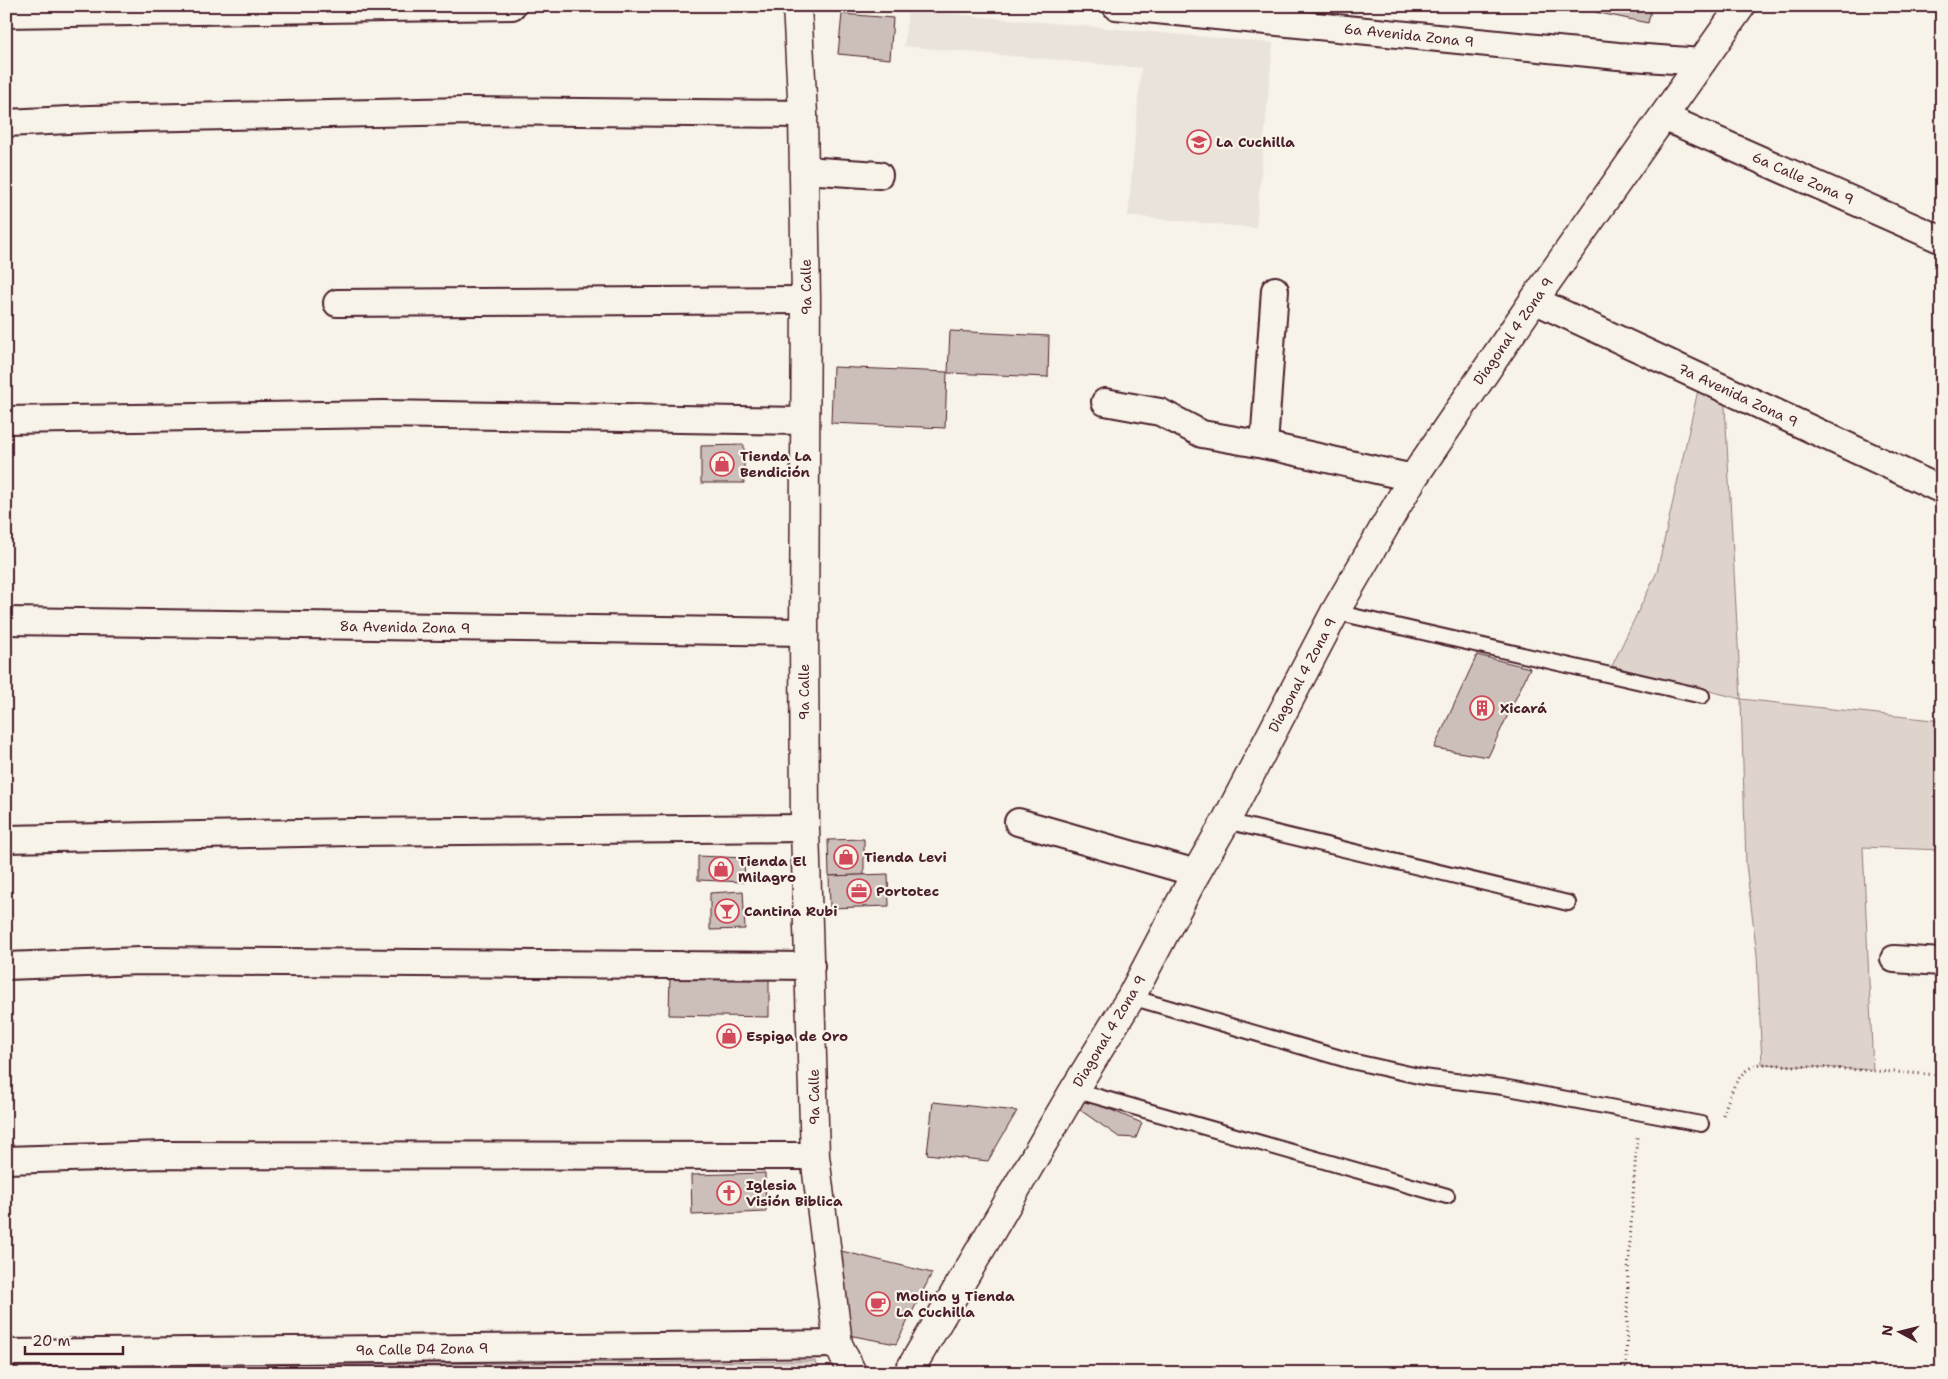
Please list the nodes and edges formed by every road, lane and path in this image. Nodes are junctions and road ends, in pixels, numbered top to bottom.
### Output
1 (512, 6) edge
2 (797, 6) edge
3 (1116, 6) edge
4 (1741, 6) edge
5 (6, 14) edge
6 (1702, 62) junction
7 (803, 114) junction
8 (1664, 117) junction
9 (6, 123) edge
10 (804, 170) junction
11 (879, 174) dead end
12 (1942, 240) edge
13 (1275, 290) dead end
14 (806, 300) junction
15 (1534, 300) junction
16 (337, 303) dead end
17 (1105, 402) dead end
18 (6, 420) edge
19 (805, 420) junction
20 (1264, 445) junction
21 (1413, 478) junction
22 (1942, 490) edge
23 (1335, 612) junction
24 (6, 622) edge
25 (804, 632) junction
26 (1702, 696) dead end
27 (1226, 821) junction
28 (1018, 822) dead end
29 (806, 828) junction
30 (6, 839) edge
31 (1196, 873) junction
32 (1568, 903) dead end
33 (1894, 959) dead end
34 (1942, 962) edge
35 (6, 966) edge
36 (811, 966) junction
37 (1131, 997) junction
38 (1942, 1075) edge
39 (1074, 1090) junction
40 (1638, 1113) junction
41 (1702, 1124) joint
42 (815, 1156) junction
43 (6, 1160) edge
44 (1447, 1196) dead end
45 (838, 1344) junction
46 (6, 1353) edge
47 (852, 1373) edge
48 (908, 1373) edge
49 (1626, 1373) edge

1 - 5 street
2 - 7 main road, 9a Calle
3 - 6 street, 6a Avenida Zona 9
4 - 6 main road, Diagonal 4 Zona 9
6 - 8 main road, Diagonal 4 Zona 9
7 - 9 street
7 - 10 main road, 9a Calle
8 - 12 street, 6a Calle Zona 9
8 - 15 main road, Diagonal 4 Zona 9
10 - 11 street
10 - 14 main road, 9a Calle
13 - 20 street
14 - 16 street
14 - 19 main road, 9a Calle
15 - 21 main road, Diagonal 4 Zona 9
15 - 22 street, 7a Avenida Zona 9
17 - 20 street
18 - 19 street
19 - 25 main road, 9a Calle
20 - 21 street
21 - 23 main road, Diagonal 4 Zona 9
23 - 26 lane
23 - 27 main road, Diagonal 4 Zona 9
24 - 25 street, 8a Avenida Zona 9
25 - 29 main road, 9a Calle
27 - 31 main road, Diagonal 4 Zona 9
27 - 32 lane
28 - 31 street
29 - 30 street
29 - 36 main road, 9a Calle
31 - 37 main road, Diagonal 4 Zona 9
33 - 34 street
35 - 36 street
36 - 42 main road, 9a Calle
37 - 39 main road, Diagonal 4 Zona 9
37 - 40 lane
38 - 41 path
39 - 44 lane
39 - 48 main road, Diagonal 4 Zona 9
40 - 41 lane
40 - 49 path
42 - 43 street
42 - 45 main road, 9a Calle
45 - 46 street, 9a Calle D4 Zona 9
45 - 47 main road, 9a Calle

